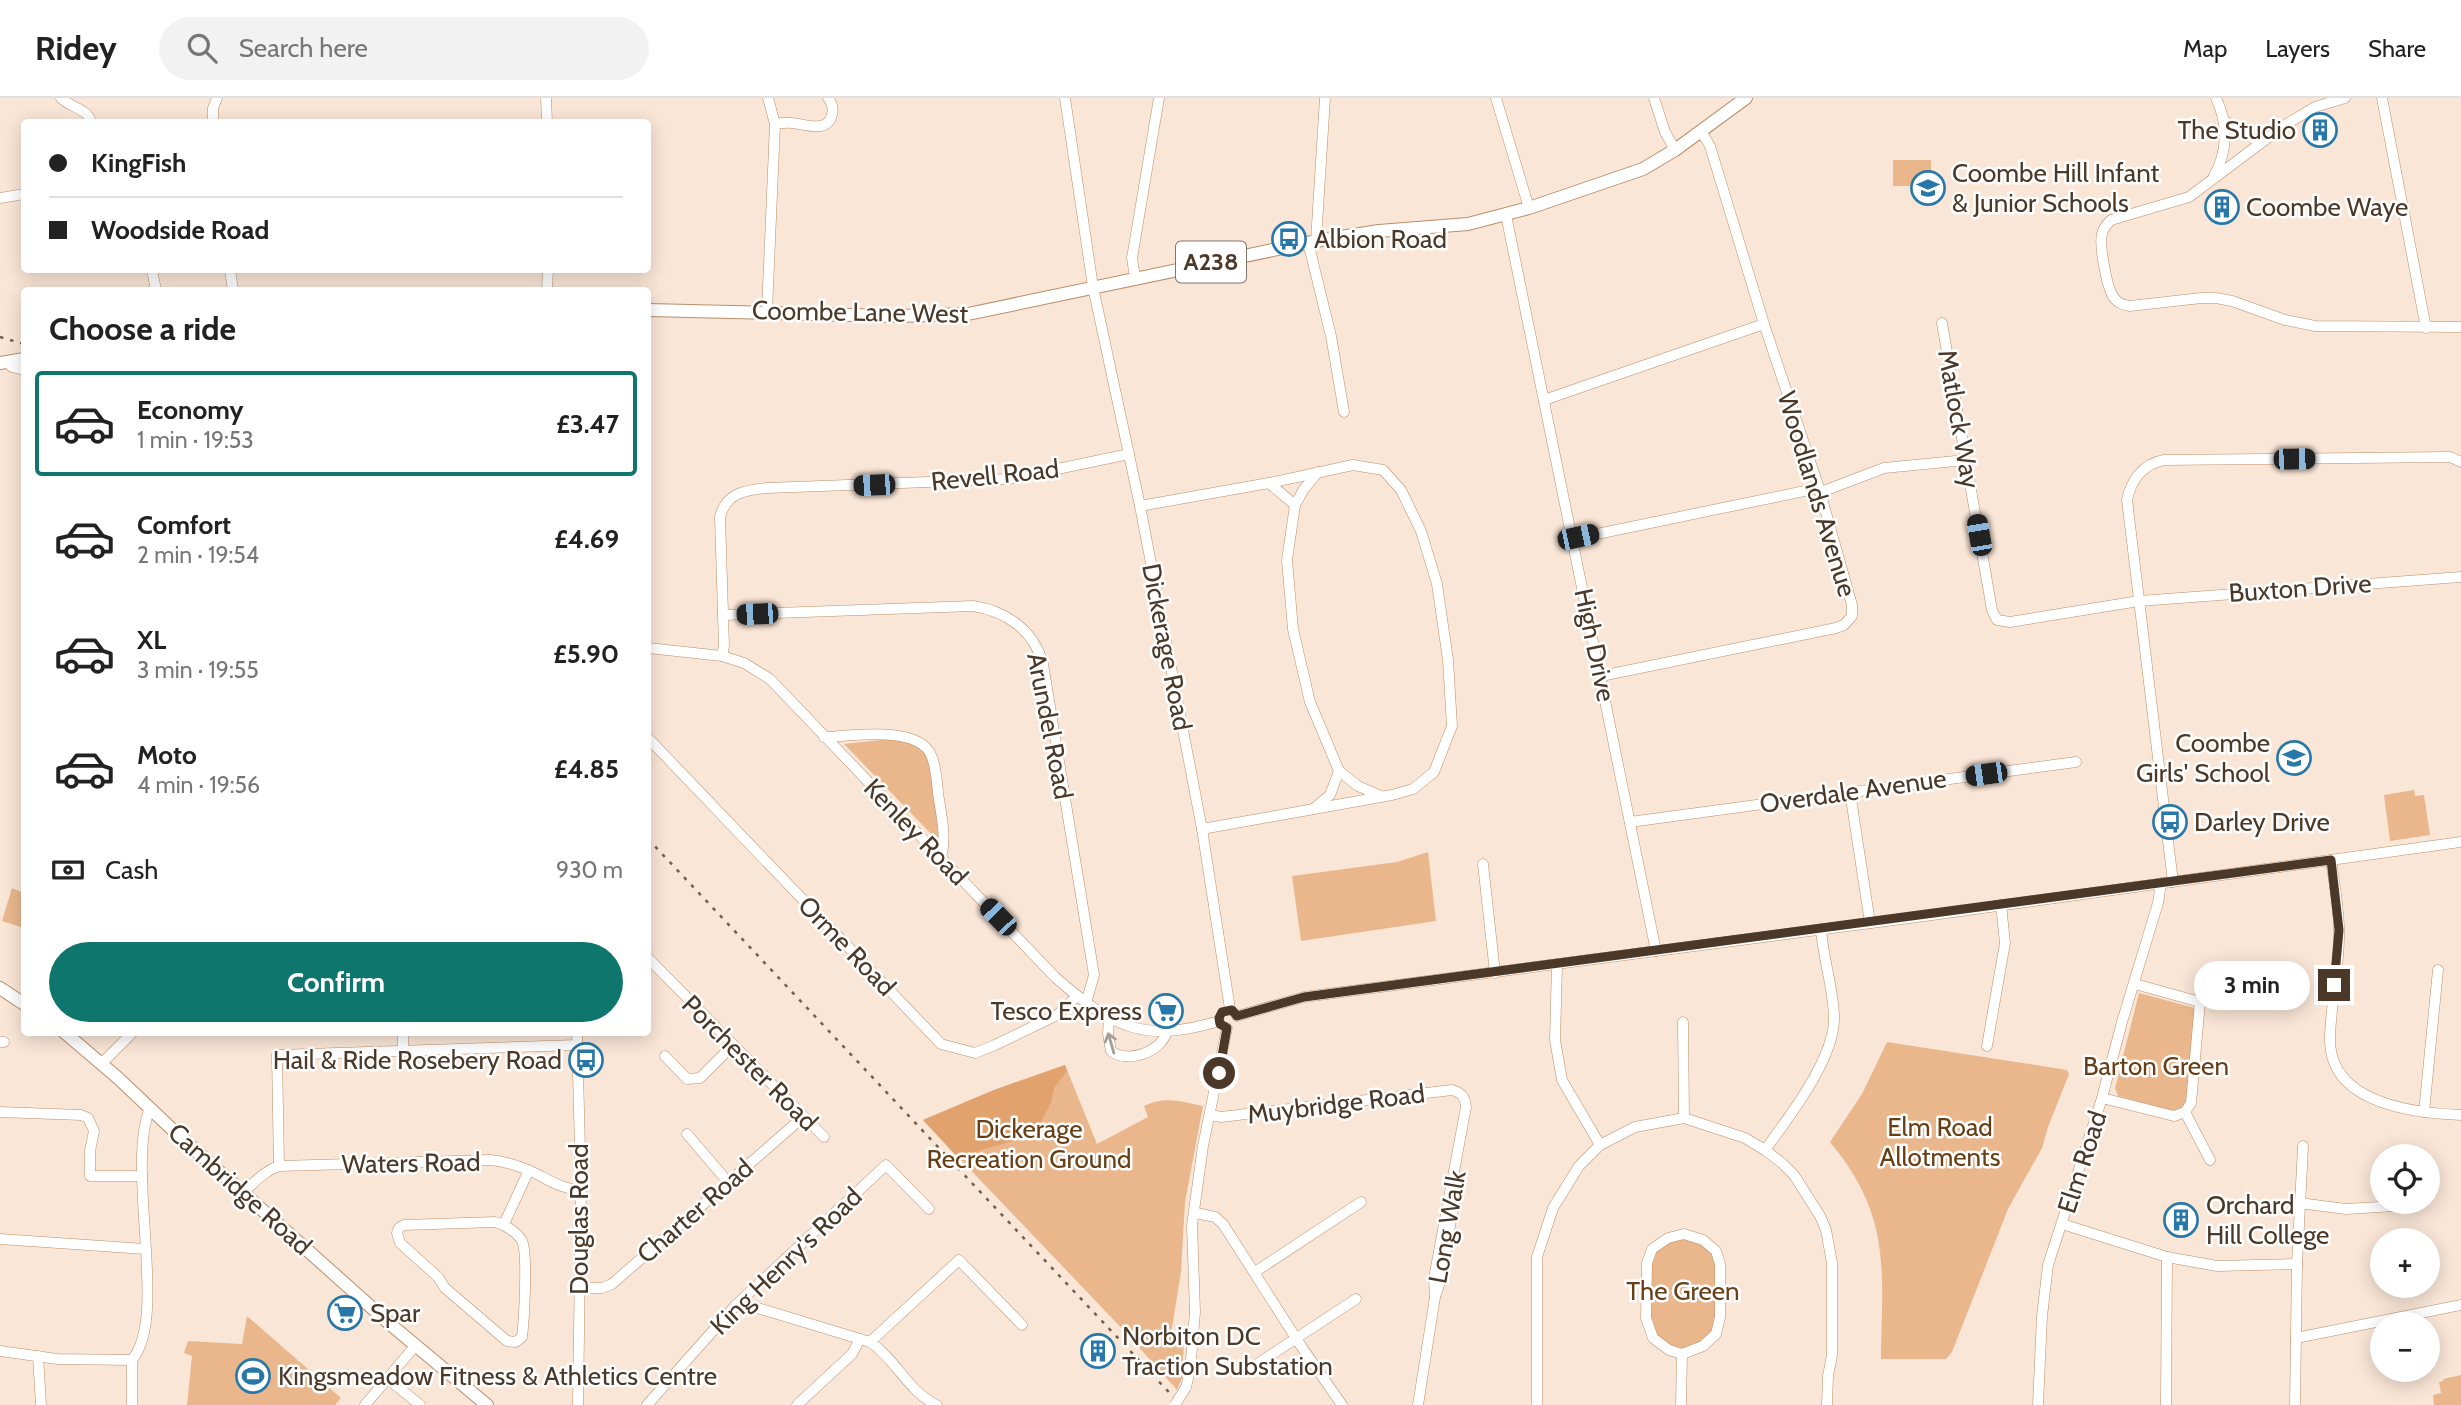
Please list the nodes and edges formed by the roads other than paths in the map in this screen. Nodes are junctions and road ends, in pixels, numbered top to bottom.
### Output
1 (61, 98) edge
2 (217, 98) edge
3 (546, 98) edge
4 (768, 98) edge
5 (828, 98) edge
6 (1065, 98) edge
7 (1159, 98) edge
8 (1325, 98) edge
9 (1496, 98) edge
10 (1654, 98) edge
11 (1746, 98) edge
12 (2216, 98) edge
13 (2345, 98) edge
14 (2382, 98) edge
15 (90, 119) edge
16 (213, 119) edge
17 (547, 119) edge
18 (2224, 120) junction
19 (775, 124) junction
20 (1701, 131) junction
21 (2260, 142) junction
22 (1675, 150) junction
23 (2210, 182) junction
24 (21, 194) edge
25 (0, 198) edge
26 (1529, 208) junction
27 (1506, 215) junction
28 (1312, 242) junction
29 (1135, 278) junction
30 (1093, 287) junction
31 (651, 310) edge
32 (767, 311) junction
33 (1942, 323) dead end
34 (1764, 324) junction
35 (2426, 327) junction
36 (2461, 327) edge
37 (4, 362) edge
38 (21, 369) edge
39 (1544, 400) junction
40 (1344, 412) dead end
41 (1129, 454) junction
42 (1966, 460) junction
43 (2461, 462) edge
44 (1318, 472) junction
45 (1269, 483) junction
46 (1820, 490) junction
47 (1295, 505) junction
48 (1140, 506) junction
49 (1573, 538) junction
50 (2461, 577) edge
51 (2139, 601) junction
52 (723, 615) junction
53 (651, 648) edge
54 (722, 656) junction
55 (1601, 676) junction
56 (824, 737) junction
57 (651, 741) edge
58 (2076, 762) dead end
59 (1339, 771) junction
60 (1850, 792) junction
61 (1381, 796) junction
62 (1311, 810) junction
63 (1630, 822) junction
64 (1202, 830) junction
65 (2461, 842) edge
66 (941, 858) junction
67 (2331, 860) junction
68 (1483, 864) dead end
69 (2173, 882) junction
70 (2161, 883) junction
71 (2001, 905) junction
72 (1870, 923) junction
73 (1821, 929) junction
74 (1657, 951) junction
75 (651, 961) edge
76 (1557, 965) junction
77 (2438, 970) dead end
78 (1495, 973) junction
79 (2232, 974) dead end
80 (2135, 984) junction
81 (0, 988) edge
82 (1077, 996) junction
83 (21, 1002) edge
84 (2200, 1002) junction
85 (1087, 1003) junction
86 (1234, 1012) junction
87 (1109, 1018) junction
88 (1683, 1022) dead end
89 (1223, 1025) junction
90 (1166, 1032) junction
91 (69, 1036) edge
92 (129, 1036) edge
93 (403, 1036) edge
94 (577, 1036) edge
95 (577, 1045) junction
96 (733, 1045) junction
97 (1987, 1046) dead end
98 (403, 1049) junction
99 (665, 1056) dead end
100 (102, 1063) junction
101 (1461, 1093) joint
102 (2102, 1098) junction
103 (150, 1108) junction
104 (0, 1112) edge
105 (2185, 1112) junction
106 (2424, 1112) junction
107 (1211, 1115) junction
108 (2461, 1115) edge
109 (803, 1117) junction
110 (1685, 1118) junction
111 (687, 1134) dead end
112 (824, 1137) dead end
113 (1600, 1145) junction
114 (2303, 1146) dead end
115 (1765, 1150) junction
116 (2210, 1160) dead end
117 (279, 1166) junction
118 (529, 1170) junction
119 (142, 1176) junction
120 (728, 1182) junction
121 (581, 1190) junction
122 (244, 1192) junction
123 (1361, 1202) dead end
124 (2299, 1203) junction
125 (2370, 1208) edge
126 (929, 1209) dead end
127 (1196, 1213) junction
128 (504, 1224) junction
129 (2062, 1224) junction
130 (0, 1239) edge
131 (145, 1249) junction
132 (2167, 1257) junction
133 (2297, 1264) junction
134 (1255, 1272) junction
135 (580, 1288) junction
136 (1356, 1299) dead end
137 (2461, 1305) edge
138 (735, 1306) junction
139 (1022, 1325) dead end
140 (1296, 1338) junction
141 (2296, 1338) junction
142 (865, 1340) junction
143 (416, 1345) junction
144 (0, 1351) edge
145 (1682, 1354) junction
146 (38, 1356) junction
147 (132, 1360) junction
148 (1248, 1370) dead end
149 (388, 1379) junction
150 (801, 1404) edge
151 (41, 1405) edge
152 (132, 1405) edge
153 (365, 1405) edge
154 (420, 1405) edge
155 (487, 1405) edge
156 (578, 1405) edge
157 (647, 1405) edge
158 (937, 1405) edge
159 (1175, 1405) edge
160 (1342, 1405) edge
161 (1418, 1405) edge
162 (1537, 1405) edge
163 (1681, 1405) edge
164 (1827, 1405) edge
165 (2038, 1405) edge
166 (2166, 1405) edge
167 (2295, 1405) edge

1 - 15 street
2 - 16 street
3 - 17 street
4 - 19 street
5 - 19 street
6 - 30 street, Dickerage Road
7 - 29 street
8 - 28 street
9 - 26 street
10 - 22 street
11 - 20 main road, Coombe Lane West / A238
12 - 18 street
13 - 21 street
14 - 35 street
18 - 21 street
18 - 23 street
19 - 32 street
20 - 22 main road, Coombe Lane West / A238
20 - 34 street, Woodlands Avenue
21 - 23 street
22 - 26 main road, Coombe Lane West / A238
23 - 35 street
24 - 25 street
26 - 27 main road, Coombe Lane West / A238
27 - 28 main road, Coombe Lane West / A238
27 - 39 street, High Drive
28 - 29 main road, Coombe Lane West / A238
28 - 40 street
29 - 30 main road, Coombe Lane West / A238
30 - 32 main road, Coombe Lane West / A238
30 - 41 street, Dickerage Road
31 - 32 main road, Coombe Lane West / A238
33 - 42 street, Matlock Way
34 - 39 street
34 - 46 street, Woodlands Avenue
35 - 36 street
37 - 38 street
39 - 49 street, High Drive
41 - 48 street, Dickerage Road
41 - 52 street, Revell Road
42 - 46 street
42 - 51 street, Matlock Way
43 - 51 street
44 - 45 street
44 - 47 street
44 - 61 street
45 - 47 street
45 - 48 street
46 - 49 street
46 - 55 street, Woodlands Avenue
47 - 59 street
48 - 64 street, Dickerage Road
49 - 55 street, High Drive
50 - 51 street, Buxton Drive
51 - 69 street
52 - 54 street, Revell Road
52 - 85 street, Arundel Road
53 - 54 street, Kenley Road
54 - 56 street, Kenley Road
55 - 63 street, High Drive
56 - 66 street, Kenley Road
56 - 66 street
57 - 82 street, Orme Road
58 - 60 street, Overdale Avenue
59 - 61 street
59 - 62 street
60 - 63 street, Overdale Avenue
60 - 72 street
61 - 62 street
62 - 64 street
63 - 74 street, High Drive
64 - 86 street, Dickerage Road
65 - 67 street
66 - 82 street, Kenley Road
67 - 69 street
67 - 106 street
68 - 78 street
69 - 70 street
70 - 71 street
70 - 80 street, Elm Road
71 - 72 street
71 - 97 street
72 - 73 street
73 - 74 street
73 - 115 street
74 - 76 street
75 - 96 street, Porchester Road
76 - 78 street
76 - 113 street
77 - 106 street
78 - 86 street
79 - 84 street
80 - 84 street
80 - 102 street, Elm Road
81 - 83 main road
82 - 85 street, Kenley Road
84 - 105 street
85 - 87 street, Kenley Road
86 - 89 street
86 - 89 street
87 - 90 street, Kenley Road
90 -> 87 street
88 - 110 street
89 - 90 street, Kenley Road
89 - 107 street
91 - 100 main road, Cambridge Road
92 - 100 street
93 - 98 street
94 - 95 street, Douglas Road
95 - 98 street
95 - 121 street, Douglas Road
96 - 99 street
96 - 109 street, Porchester Road
98 - 117 street
100 - 103 main road, Cambridge Road
101 - 107 street, Muybridge Road
101 - 161 street, Long Walk
102 - 105 street
102 - 129 street, Elm Road
103 - 119 street
103 - 122 main road, Cambridge Road
104 - 119 street
105 - 116 street
106 - 108 street
107 - 127 street
109 - 112 street, Porchester Road
109 - 120 street, Charter Road
110 - 113 street
110 - 115 street
111 - 120 street
113 - 162 street
114 - 124 street
115 - 164 street
117 - 118 street, Waters Road
117 - 122 street
118 - 121 street, Waters Road
118 - 128 street
119 - 131 street
120 - 135 street, Charter Road
121 - 135 street, Douglas Road
122 - 143 main road, Cambridge Road
123 - 134 street
124 - 125 street
124 - 133 street
126 - 138 street, King Henry's Road
127 - 134 street
127 - 159 street, bridge
128 - 128 street
129 - 132 street
129 - 165 street, Elm Road
130 - 131 street
131 - 147 street
132 - 133 street
132 - 166 street
133 - 141 street
134 - 140 street
135 - 156 street, Douglas Road
136 - 140 street
137 - 141 street
138 - 142 street
138 - 157 street, King Henry's Road
139 - 142 street
140 - 148 street
140 - 160 street
141 - 167 street
142 - 150 street
142 - 158 street
143 - 149 street
143 - 155 main road, Cambridge Road
144 - 146 street
145 - 145 street
145 - 163 street
146 - 147 street
146 - 151 street
147 - 152 street
149 - 153 street
149 - 154 street

